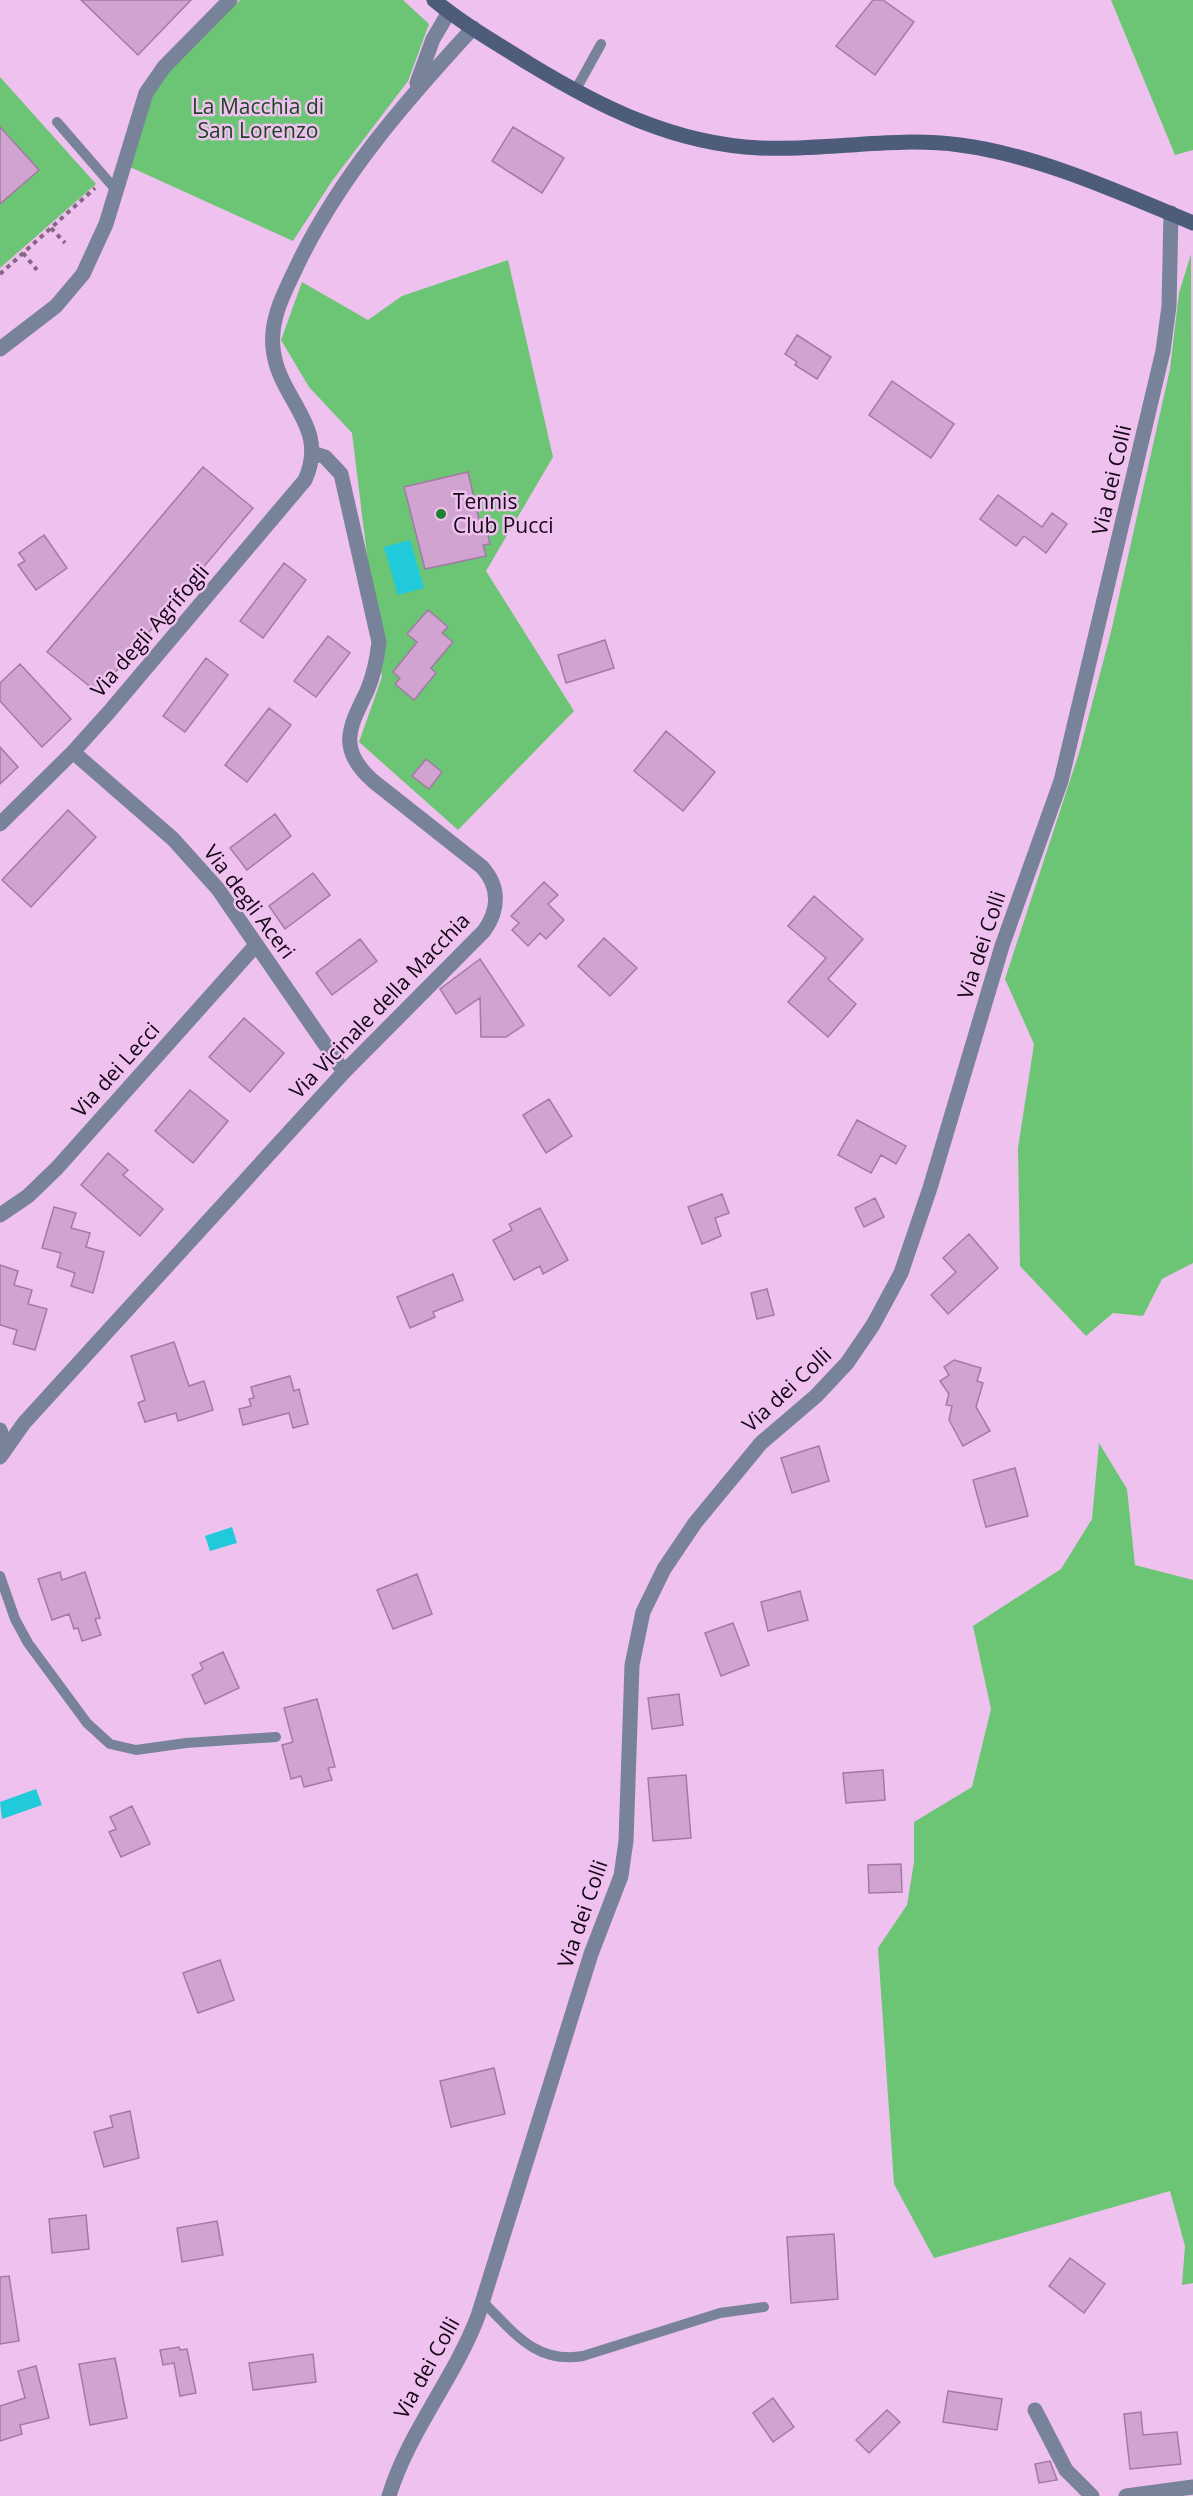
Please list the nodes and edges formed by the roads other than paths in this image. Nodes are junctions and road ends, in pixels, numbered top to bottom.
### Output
1 (230, 0) edge
2 (440, 4) edge
3 (472, 28) junction
4 (601, 44) dead end
5 (414, 91) junction
6 (575, 92) junction
7 (57, 122) dead end
8 (114, 195) junction
9 (1171, 213) junction
10 (1193, 223) edge
11 (3, 342) edge
12 (313, 453) junction
13 (73, 752) junction
14 (0, 824) edge
15 (256, 945) junction
16 (344, 1072) junction
17 (0, 1215) edge
18 (0, 1430) edge
19 (3, 1453) edge
20 (0, 1576) edge
21 (276, 1737) dead end
22 (483, 2302) junction
23 (764, 2307) dead end
24 (1035, 2410) dead end
25 (1193, 2487) edge
26 (389, 2496) edge
27 (1092, 2496) edge
28 (1126, 2496) edge

1 - 8 street
2 - 3 main road
2 - 5 street
3 - 5 street
3 - 6 main road
4 - 6 lane
5 - 12 street
6 - 9 main road
7 - 8 lane
8 - 11 street
9 - 10 main road
9 - 22 street, Via dei Colli
12 - 13 street, Via degli Agrifogli
12 - 16 street, Via Vicinale della Macchia
13 - 14 street, Via degli Agrifogli
13 - 15 street, Via degli Aceri
15 - 16 street, Via degli Aceri
15 - 17 street, Via dei Lecci
16 - 19 street, Via Vicinale della Macchia
18 - 19 street
20 - 21 lane
22 - 23 lane
22 - 26 street, Via dei Colli
24 - 27 street
25 - 28 street

